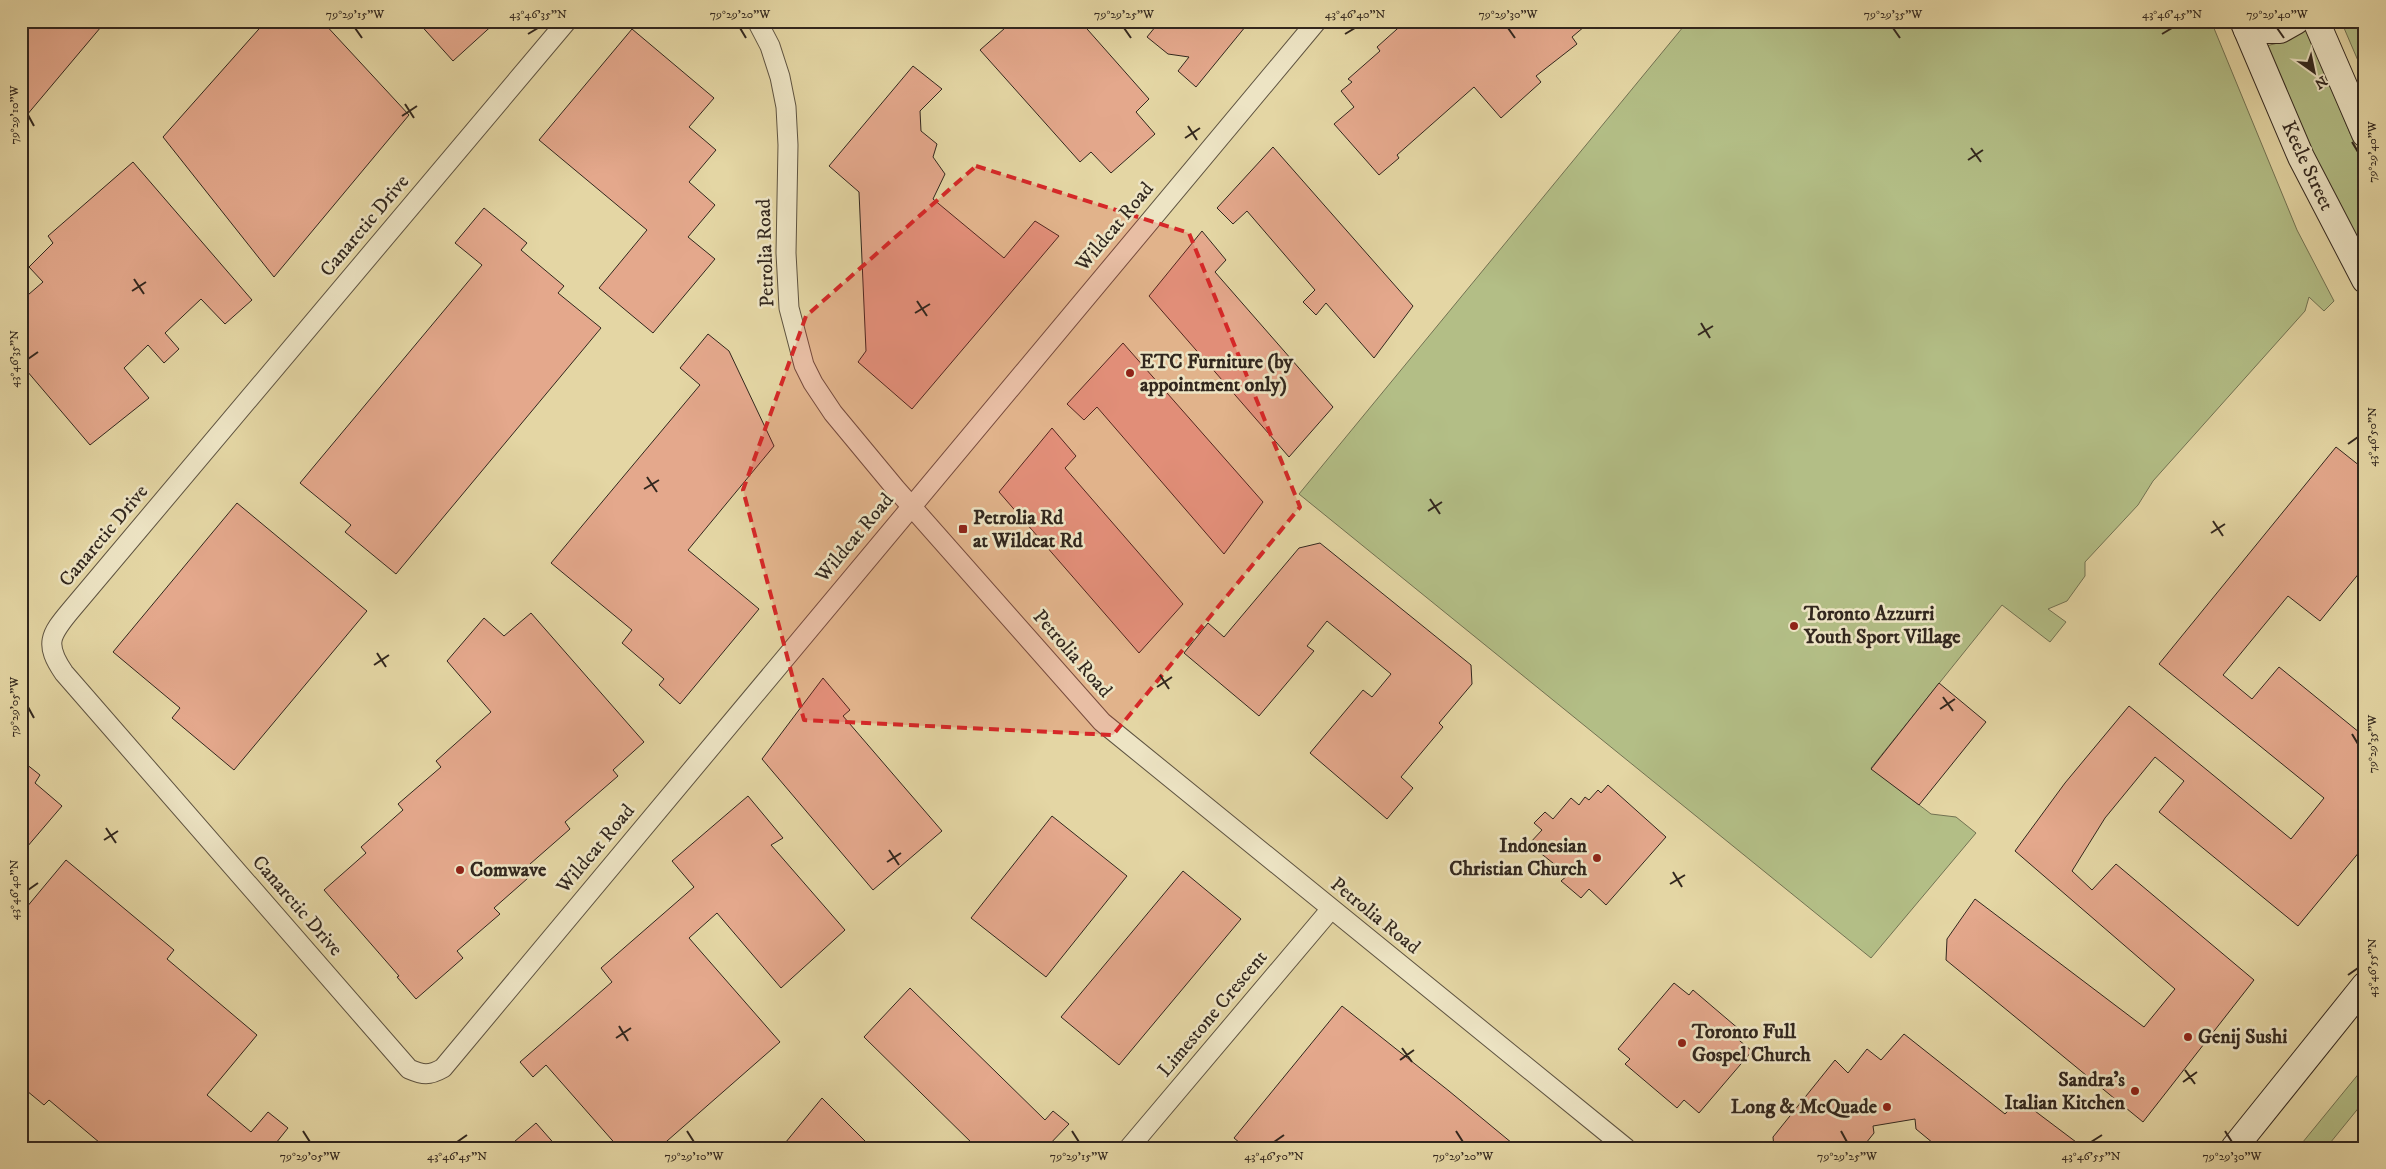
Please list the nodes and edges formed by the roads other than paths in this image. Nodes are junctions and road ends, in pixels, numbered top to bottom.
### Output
1 (567, 21) edge
2 (757, 21) edge
3 (1317, 21) edge
4 (2296, 21) edge
5 (2316, 21) edge
6 (2245, 26) edge
7 (2365, 134) edge
8 (2365, 280) edge
9 (912, 506) junction
10 (1332, 910) junction
11 (2365, 985) edge
12 (423, 1075) joint
13 (1129, 1148) edge
14 (1626, 1148) edge
15 (2234, 1148) edge

1 - 12 street, Canarctic Drive
2 - 9 street, Petrolia Road
3 - 9 street, Wildcat Road
4 - 6 main road
5 - 7 main road
6 - 8 main road, Keele Street
9 - 10 street, Petrolia Road
9 - 12 street, Wildcat Road
10 - 13 street, Limestone Crescent
10 - 14 street, Petrolia Road
11 - 15 main road

